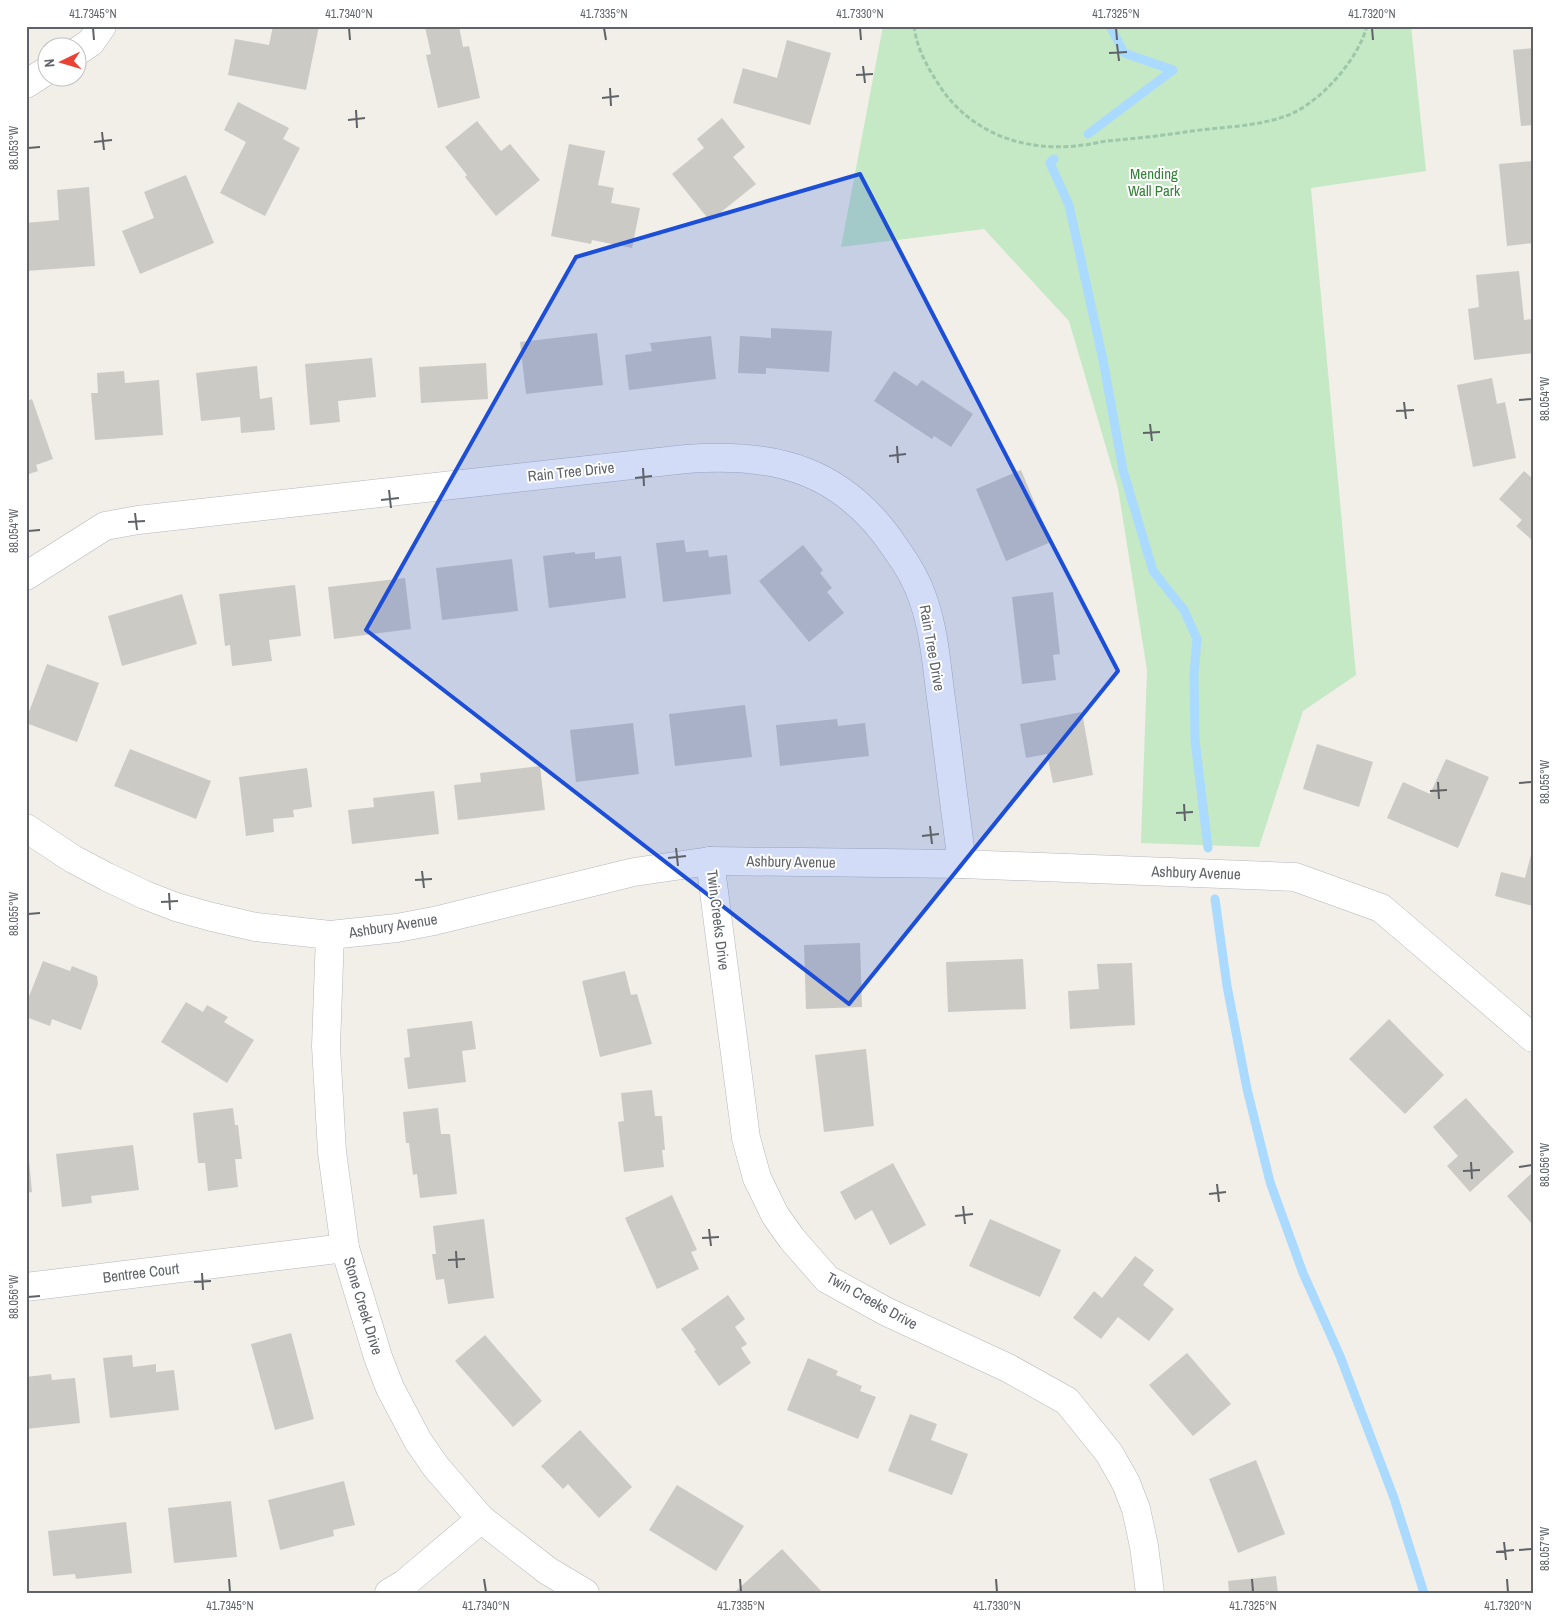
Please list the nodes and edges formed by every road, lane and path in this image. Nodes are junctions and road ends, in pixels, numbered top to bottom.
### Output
1 (102, 26) edge
2 (914, 26) edge
3 (1367, 26) edge
4 (88, 44) edge
5 (38, 76) edge
6 (26, 84) edge
7 (26, 576) edge
8 (26, 828) edge
9 (710, 861) junction
10 (962, 864) junction
11 (330, 935) junction
12 (1533, 1038) edge
13 (345, 1248) junction
14 (26, 1287) edge
15 (481, 1519) junction
16 (389, 1593) edge
17 (585, 1593) edge
18 (1150, 1593) edge

1 - 4 street
2 - 3 path
5 - 6 street
7 - 10 street, Rain Tree Drive
8 - 11 street, Ashbury Avenue
9 - 10 street, Ashbury Avenue
9 - 11 street, Ashbury Avenue
9 - 18 street, Twin Creeks Drive
10 - 12 street, Ashbury Avenue
11 - 13 street, Stone Creek Drive
13 - 14 street, Bentree Court
13 - 15 street, Stone Creek Drive
15 - 16 street
15 - 17 street, Stone Creek Drive

